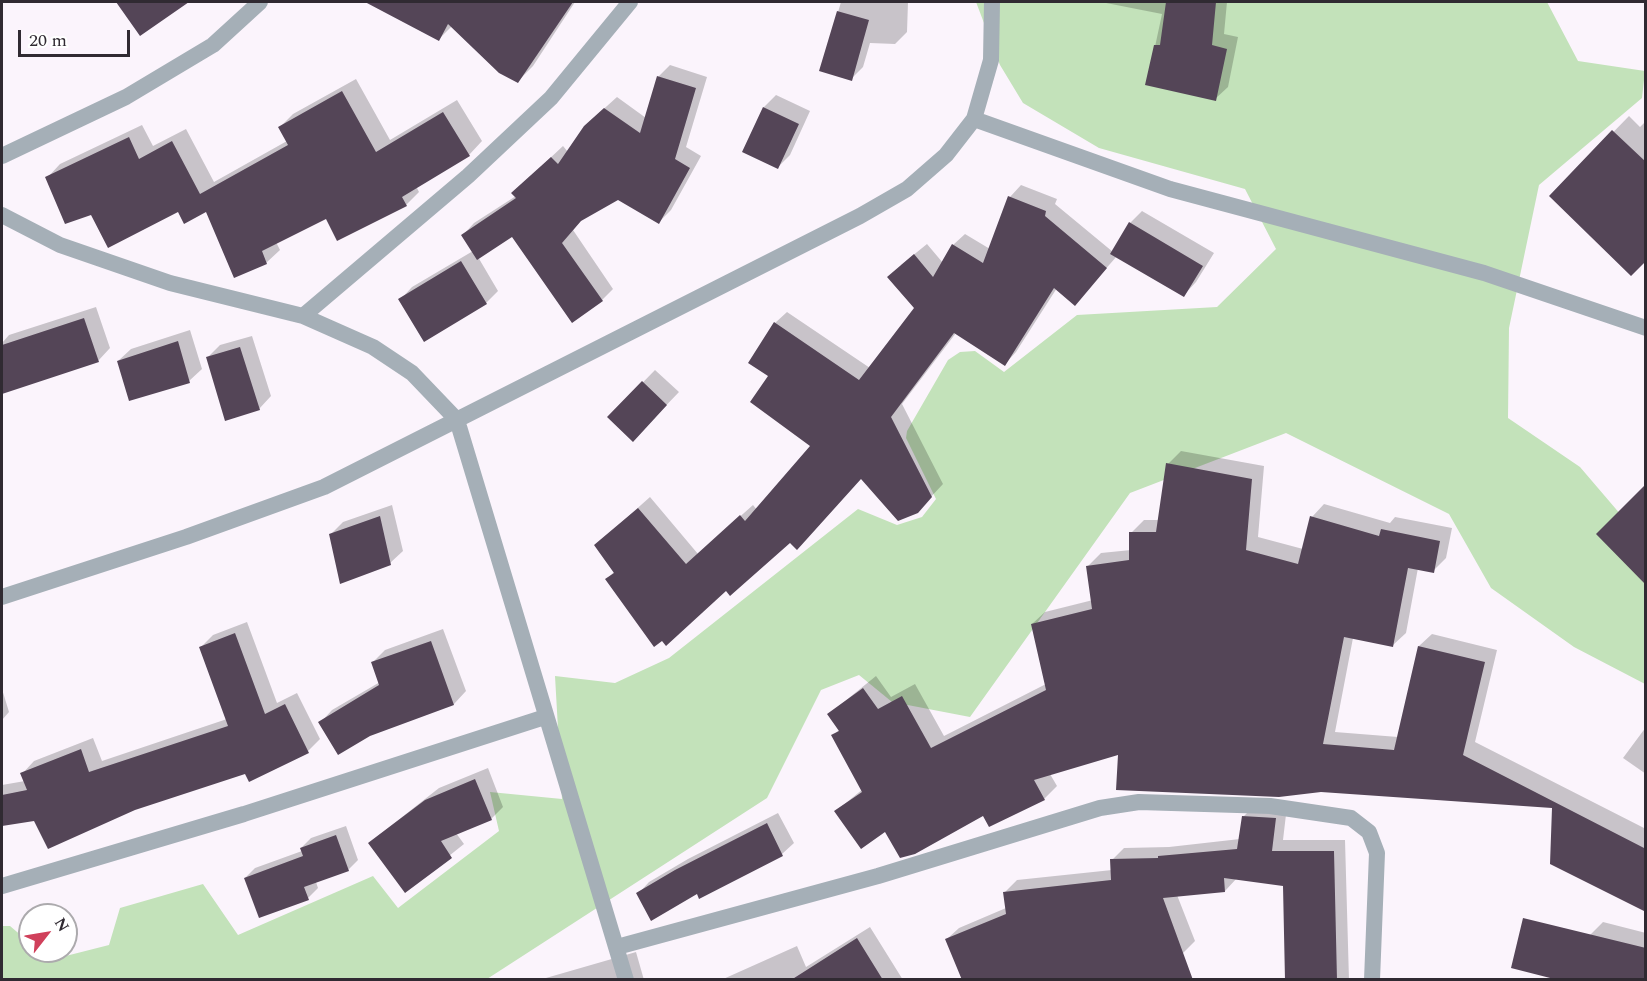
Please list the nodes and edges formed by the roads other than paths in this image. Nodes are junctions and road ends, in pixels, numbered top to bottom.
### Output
1 (260, 2) edge
2 (630, 2) edge
3 (992, 2) edge
4 (974, 119) junction
5 (2, 156) edge
6 (2, 215) edge
7 (303, 316) junction
8 (1646, 328) edge
9 (457, 420) junction
10 (2, 597) edge
11 (545, 717) junction
12 (2, 886) edge
13 (617, 947) junction
14 (626, 980) edge
15 (1372, 980) edge

1 - 5 street
2 - 7 street
3 - 4 street
4 - 8 street
4 - 9 street
6 - 7 street
7 - 9 street
9 - 10 street
9 - 11 street
11 - 12 street
11 - 13 street
13 - 14 street
13 - 15 street

